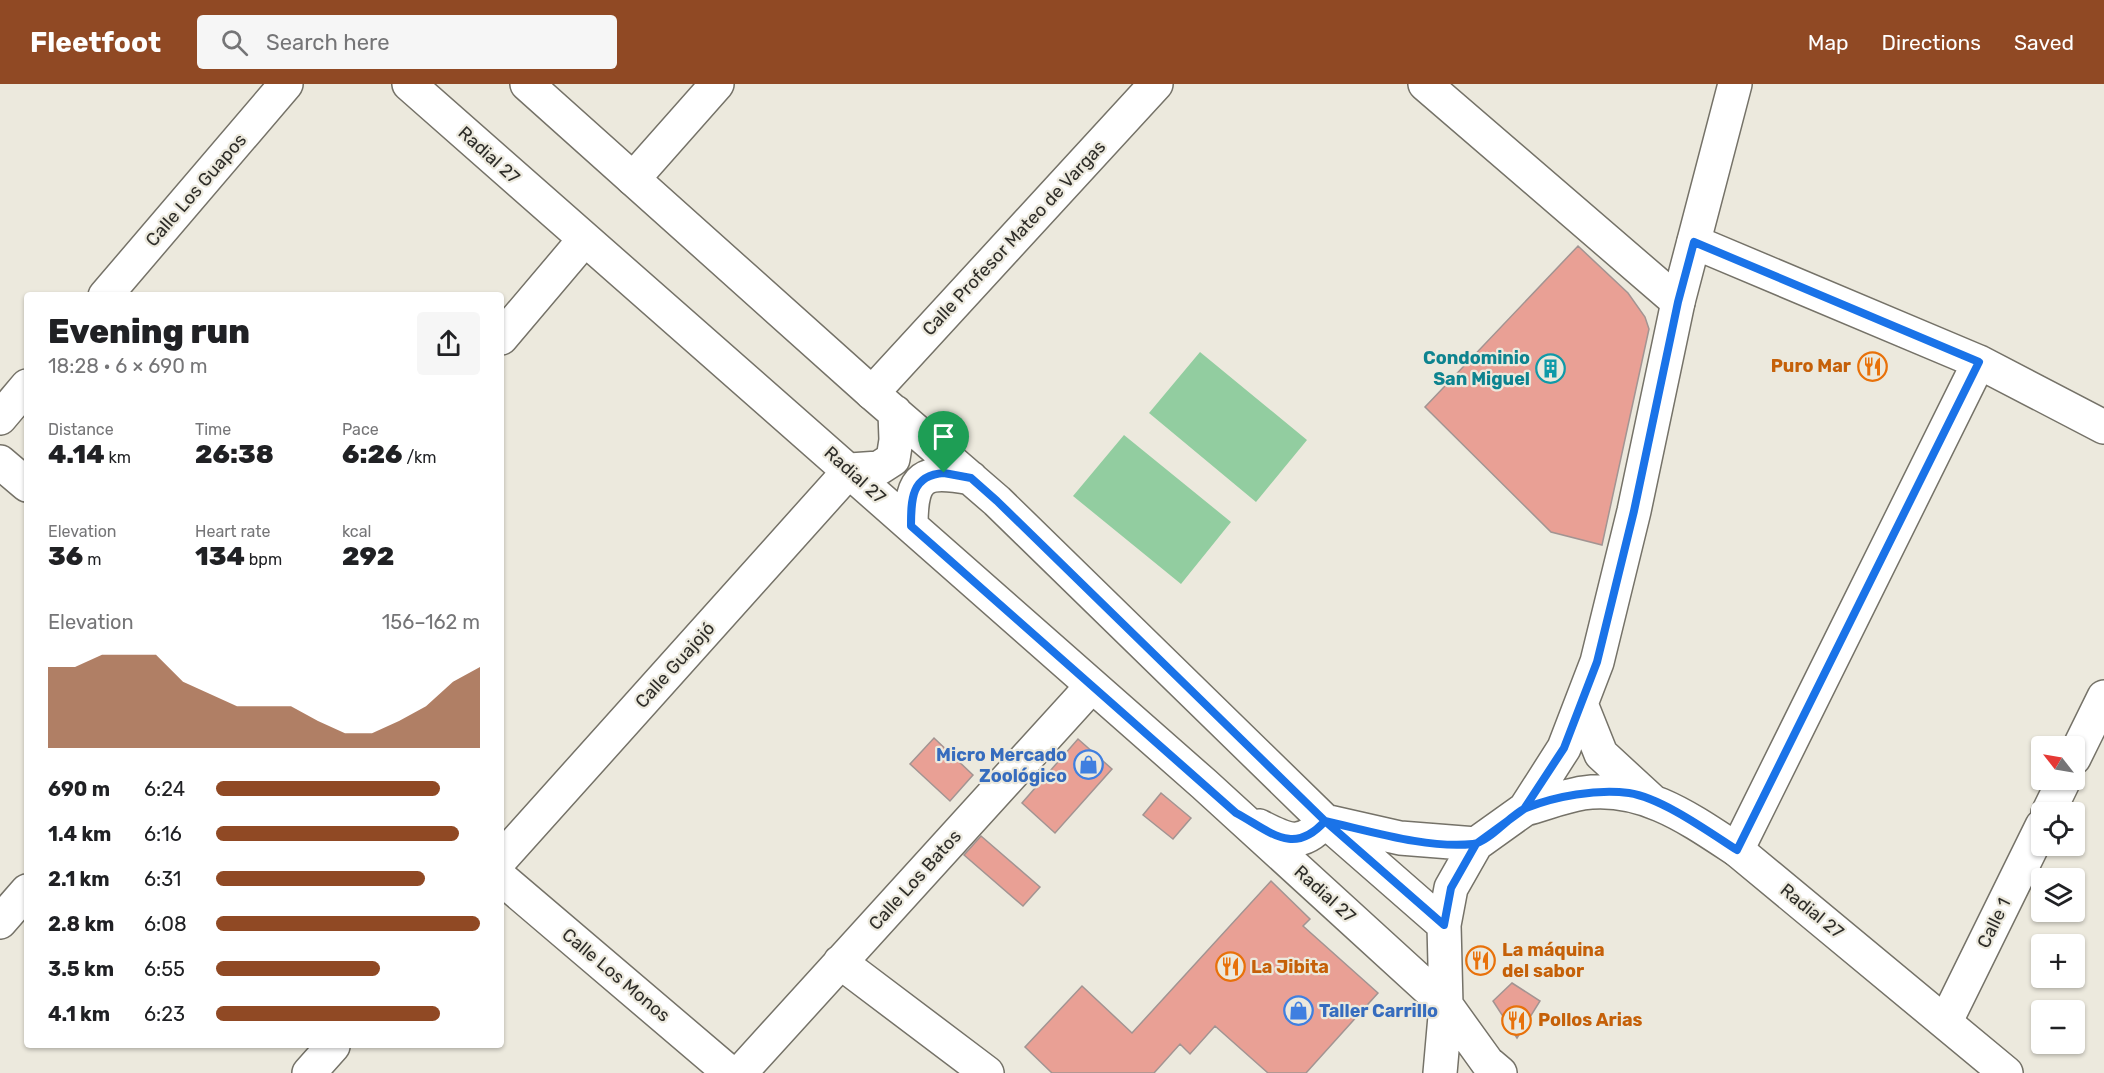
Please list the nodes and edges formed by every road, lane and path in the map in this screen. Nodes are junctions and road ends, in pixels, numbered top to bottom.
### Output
1 (286, 84) edge
2 (409, 84) edge
3 (528, 84) edge
4 (717, 84) edge
5 (1156, 84) edge
6 (1425, 84) edge
7 (1735, 84) edge
8 (633, 179) junction
9 (584, 240) junction
10 (1694, 242) junction
11 (108, 292) edge
12 (1678, 302) junction
13 (504, 334) edge
14 (1979, 362) junction
15 (24, 390) edge
16 (884, 402) junction
17 (0, 418) edge
18 (2104, 427) edge
19 (0, 462) edge
20 (850, 471) junction
21 (971, 478) junction
22 (24, 482) edge
23 (911, 526) junction
24 (1091, 687) junction
25 (2104, 698) edge
26 (1581, 704) junction
27 (2085, 736) edge
28 (1652, 801) junction
29 (1524, 809) junction
30 (1236, 813) junction
31 (1325, 821) junction
32 (1476, 844) junction
33 (2031, 848) edge
34 (1737, 850) junction
35 (504, 856) edge
36 (504, 881) edge
37 (24, 894) edge
38 (0, 922) edge
39 (1444, 925) junction
40 (840, 962) junction
41 (1446, 1005) junction
42 (1946, 1021) junction
43 (331, 1048) edge
44 (309, 1073) edge
45 (730, 1073) edge
46 (740, 1073) edge
47 (987, 1073) edge
48 (1440, 1073) edge
49 (1500, 1073) edge
50 (2006, 1073) edge

1 - 11 street, Calle Los Guapos
2 - 9 street, Radial 27
3 - 8 street
4 - 8 street
5 - 16 street, Calle Profesor Mateo de Vargas
6 - 12 street
7 - 10 street
8 - 16 street
9 - 13 street
9 - 20 street, Radial 27
10 - 12 street
10 - 14 street
12 - 26 street
14 - 18 street
14 - 34 street
15 - 17 street
16 - 20 street
16 - 21 street
19 - 22 street
20 - 23 street, Radial 27
20 - 35 street, Calle Guajojó
21 - 23 street
21 - 31 street
23 - 24 street, Radial 27
24 - 30 street, Radial 27
24 - 40 street, Calle Los Batos
25 - 27 street
26 - 28 street
26 - 29 street
28 - 29 street, Radial 27
28 - 34 street, Radial 27
29 - 32 street
30 - 31 street
30 - 41 street, Radial 27
31 - 32 street
31 - 39 street
32 - 39 street
33 - 42 street, Calle 1
34 - 42 street, Radial 27
36 - 45 street, Calle Los Monos
37 - 38 street
39 - 41 street
40 - 46 street, Calle Los Batos
40 - 47 street
41 - 48 street
41 - 49 street, Radial 27
42 - 50 street, Radial 27
43 - 44 street

